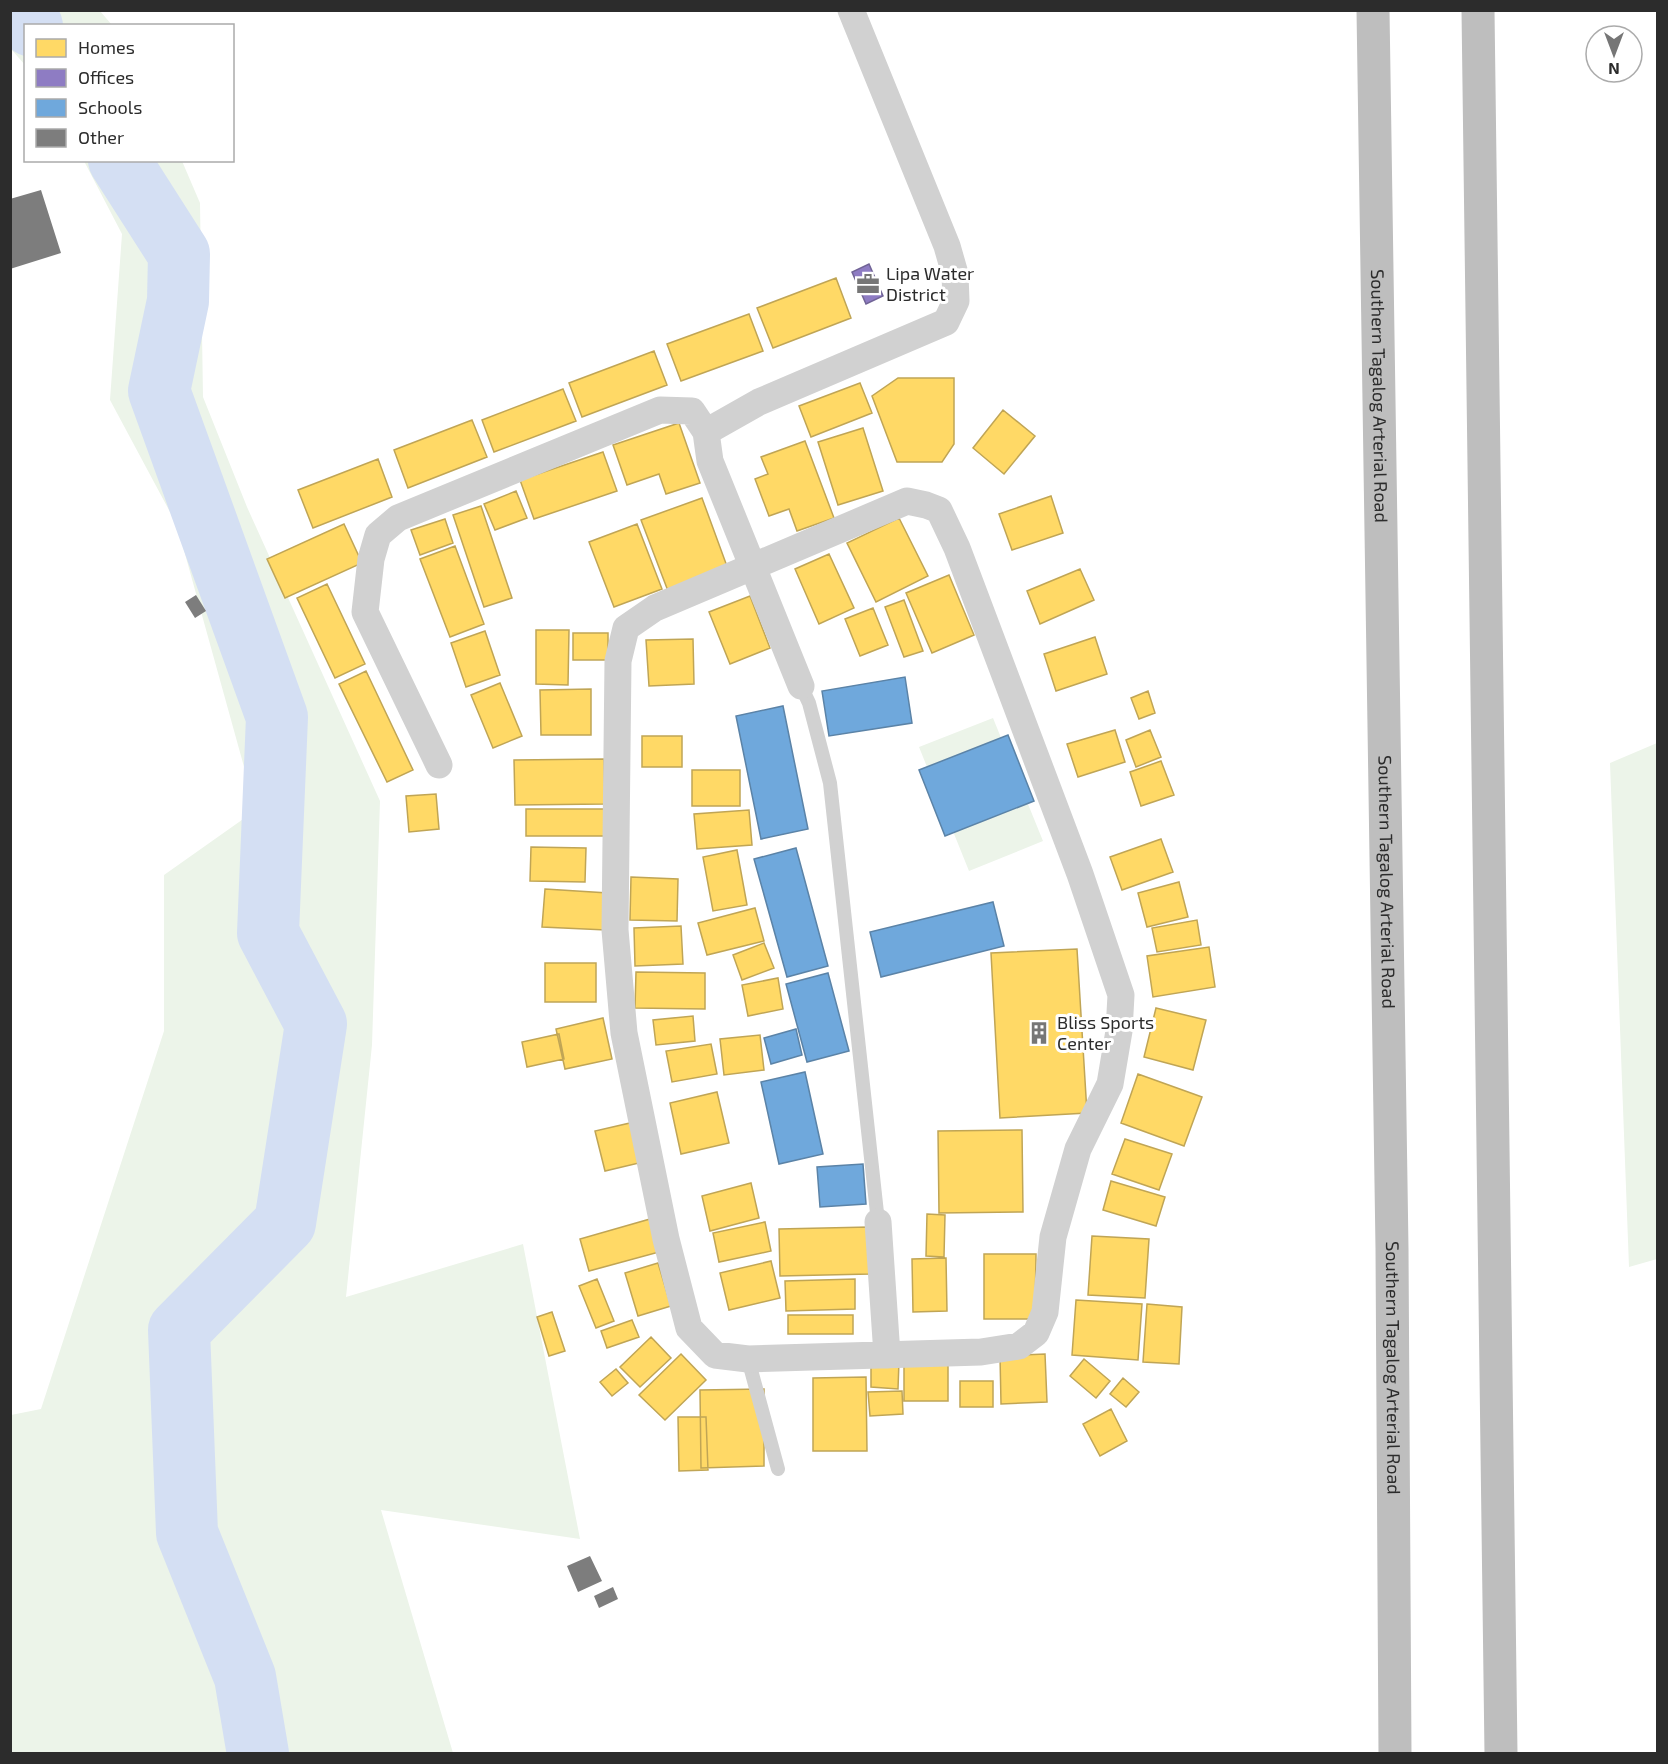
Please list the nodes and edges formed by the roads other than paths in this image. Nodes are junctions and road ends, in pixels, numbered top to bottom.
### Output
1 (851, 10) edge
2 (1373, 10) edge
3 (1478, 10) edge
4 (706, 432) junction
5 (752, 567) junction
6 (801, 686) joint
7 (439, 765) dead end
8 (878, 1222) joint
9 (887, 1355) junction
10 (748, 1359) junction
11 (778, 1469) dead end
12 (1395, 1754) edge
13 (1501, 1754) edge

1 - 4 street
2 - 12 highway, Southern Tagalog Arterial Road
3 - 13 highway
4 - 5 street
4 - 7 street
5 - 6 street
5 - 9 street
5 - 10 street
6 - 8 lane
8 - 9 street
9 - 10 street
10 - 11 lane

